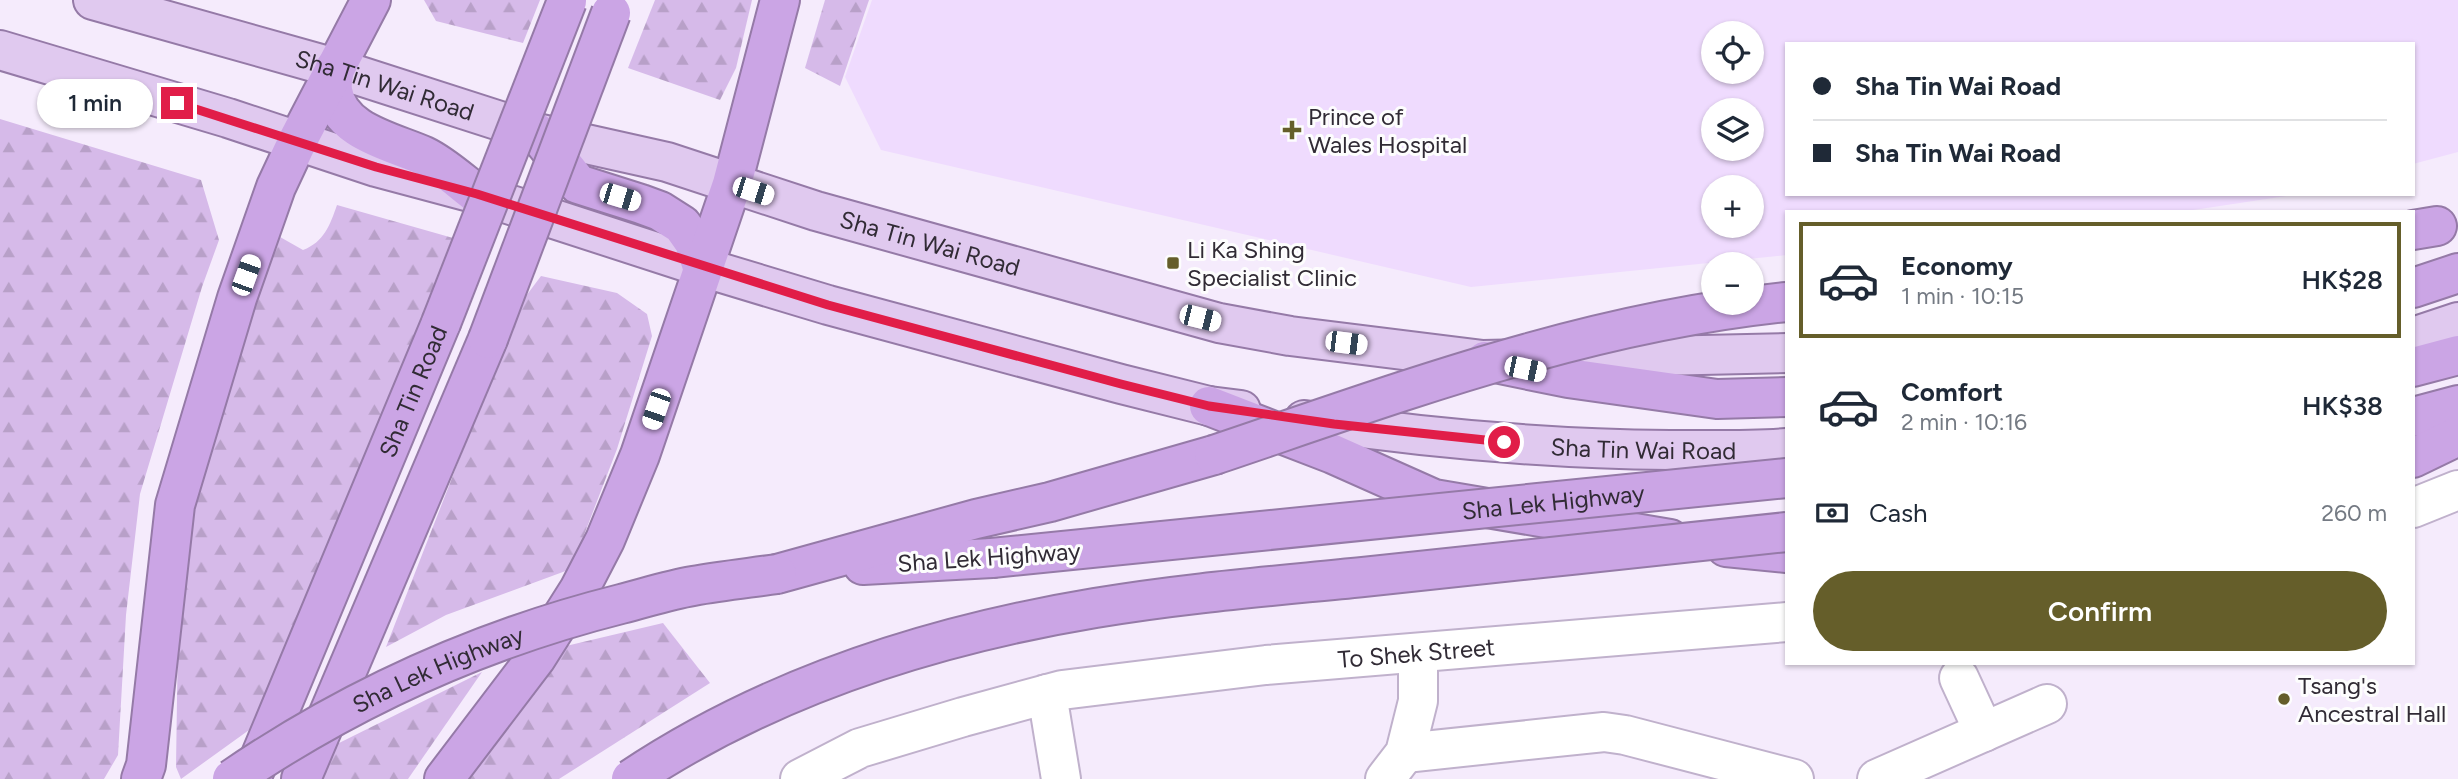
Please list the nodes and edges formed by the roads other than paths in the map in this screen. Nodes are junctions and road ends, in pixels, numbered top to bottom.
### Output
1 (93, 0) edge
2 (371, 0) edge
3 (567, 0) edge
4 (780, 0) edge
5 (614, 7) edge
6 (0, 50) edge
7 (335, 68) junction
8 (537, 133) junction
9 (298, 140) junction
10 (732, 184) junction
11 (477, 194) junction
12 (702, 267) junction
13 (2458, 273) edge
14 (2415, 287) edge
15 (1785, 302) edge
16 (2458, 322) edge
17 (2415, 336) edge
18 (1785, 353) edge
19 (2458, 355) edge
20 (1483, 360) junction
21 (2415, 366) edge
22 (1785, 397) edge
23 (2458, 405) edge
24 (1209, 406) junction
25 (2415, 416) edge
26 (2458, 436) edge
27 (1785, 448) edge
28 (2415, 457) edge
29 (1785, 478) edge
30 (2458, 490) edge
31 (2415, 507) edge
32 (1785, 532) edge
33 (1785, 553) edge
34 (777, 574) junction
35 (1785, 622) edge
36 (1418, 653) junction
37 (1959, 678) dead end
38 (1047, 694) junction
39 (2047, 704) dead end
40 (1984, 732) junction
41 (1395, 766) edge
42 (141, 779) edge
43 (232, 779) edge
44 (251, 779) edge
45 (301, 779) edge
46 (444, 779) edge
47 (631, 779) edge
48 (800, 779) edge
49 (1061, 779) edge
50 (1794, 779) edge
51 (1877, 779) edge

1 - 7 main road, Sha Tin Wai Road
2 - 7 highway
3 - 44 highway, Sha Tin Road, bridge
4 - 10 highway
5 - 45 highway, Sha Tin Road, bridge
6 - 9 main road, Sha Tin Wai Road
7 - 8 main road, Sha Tin Wai Road
7 - 9 highway
7 - 11 highway
8 - 10 main road, Sha Tin Wai Road
8 - 12 highway
9 - 11 main road, Sha Tin Wai Road
9 - 42 highway
10 - 12 highway
10 - 20 main road, Sha Tin Wai Road
11 - 12 main road, Sha Tin Wai Road
12 - 24 main road, Sha Tin Wai Road
12 - 46 highway
13 - 14 highway
15 - 34 highway, bridge
16 - 17 main road
18 - 20 main road, Sha Tin Wai Road
19 - 21 highway
20 - 22 highway
23 - 25 highway
24 - 27 main road, Sha Tin Wai Road
24 - 33 highway
26 - 28 highway
29 - 34 highway, Sha Lek Highway, bridge
30 - 31 street
32 - 47 highway, bridge
34 - 43 highway, Sha Lek Highway, bridge
35 - 36 street, To Shek Street
36 - 38 street, To Shek Street
36 - 41 street
37 - 40 street
38 - 48 street, To Shek Street
38 - 49 street
39 - 40 street
40 - 51 street
41 - 50 street

